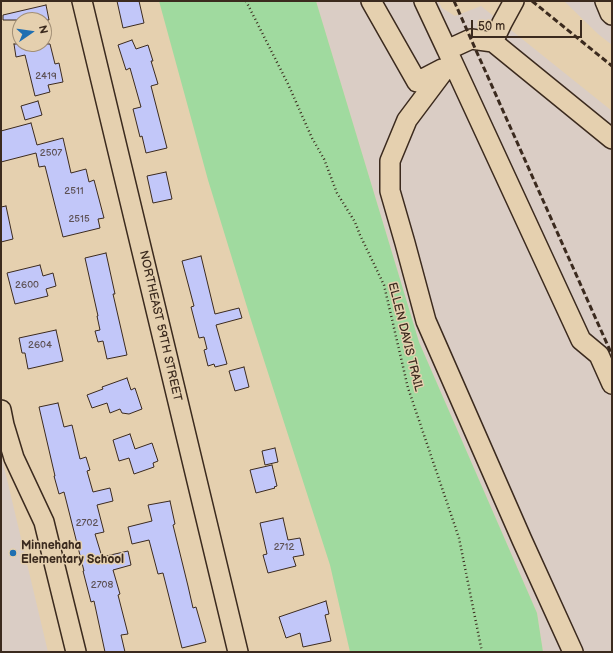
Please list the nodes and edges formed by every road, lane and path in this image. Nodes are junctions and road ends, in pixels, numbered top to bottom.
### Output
1 (82, 1) edge
2 (246, 1) edge
3 (371, 1) edge
4 (424, 1) edge
5 (514, 1) edge
6 (605, 1) edge
7 (612, 15) edge
8 (492, 42) junction
9 (447, 59) junction
10 (612, 139) edge
11 (612, 384) edge
12 (1, 410) edge
13 (76, 652) edge
14 (238, 652) edge
15 (482, 652) edge
16 (573, 652) edge

1 - 14 street, NORTHEAST 59TH STREET
2 - 15 path, ELLEN DAVIS TRAIL
3 - 9 street
4 - 9 street
5 - 8 street
6 - 7 street
8 - 9 street
8 - 10 street
9 - 11 street
9 - 16 street
12 - 13 street

